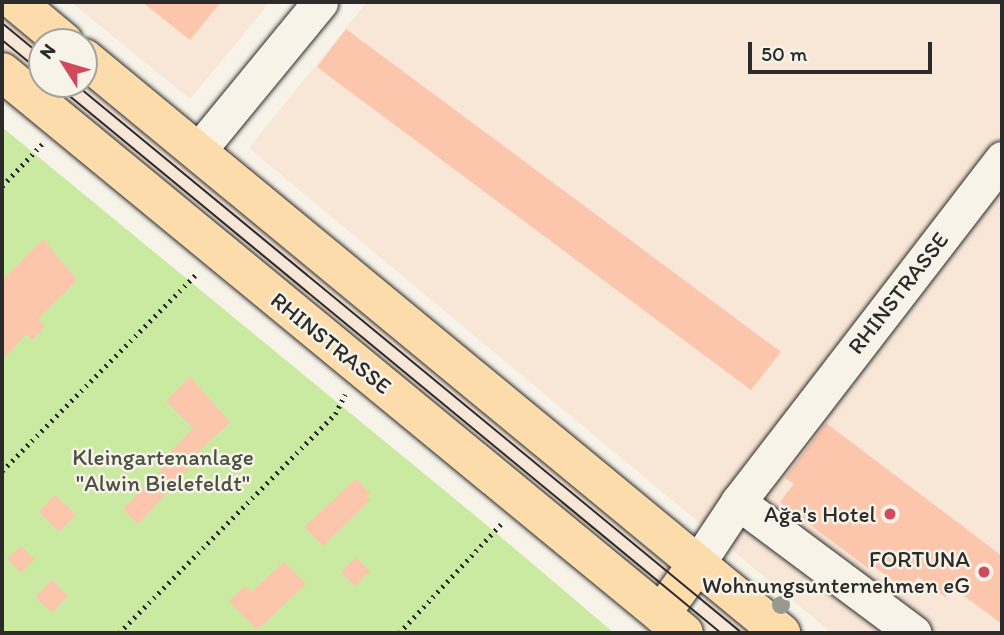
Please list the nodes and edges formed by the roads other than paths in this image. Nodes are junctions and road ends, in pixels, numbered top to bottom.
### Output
1 (16, 2) edge
2 (320, 2) edge
3 (47, 28) edge
4 (98, 70) edge
5 (2, 72) edge
6 (197, 152) junction
7 (1002, 159) edge
8 (738, 502) junction
9 (696, 564) junction
10 (665, 627) edge
11 (781, 633) edge
12 (914, 633) edge

1 - 3 main road
2 - 6 street
4 - 6 main road
5 - 10 main road, RHINSTRASSE
6 - 9 main road
7 - 8 street, RHINSTRASSE
8 - 9 street, RHINSTRASSE
8 - 12 street
9 - 10 main road, RHINSTRASSE
9 - 11 main road

